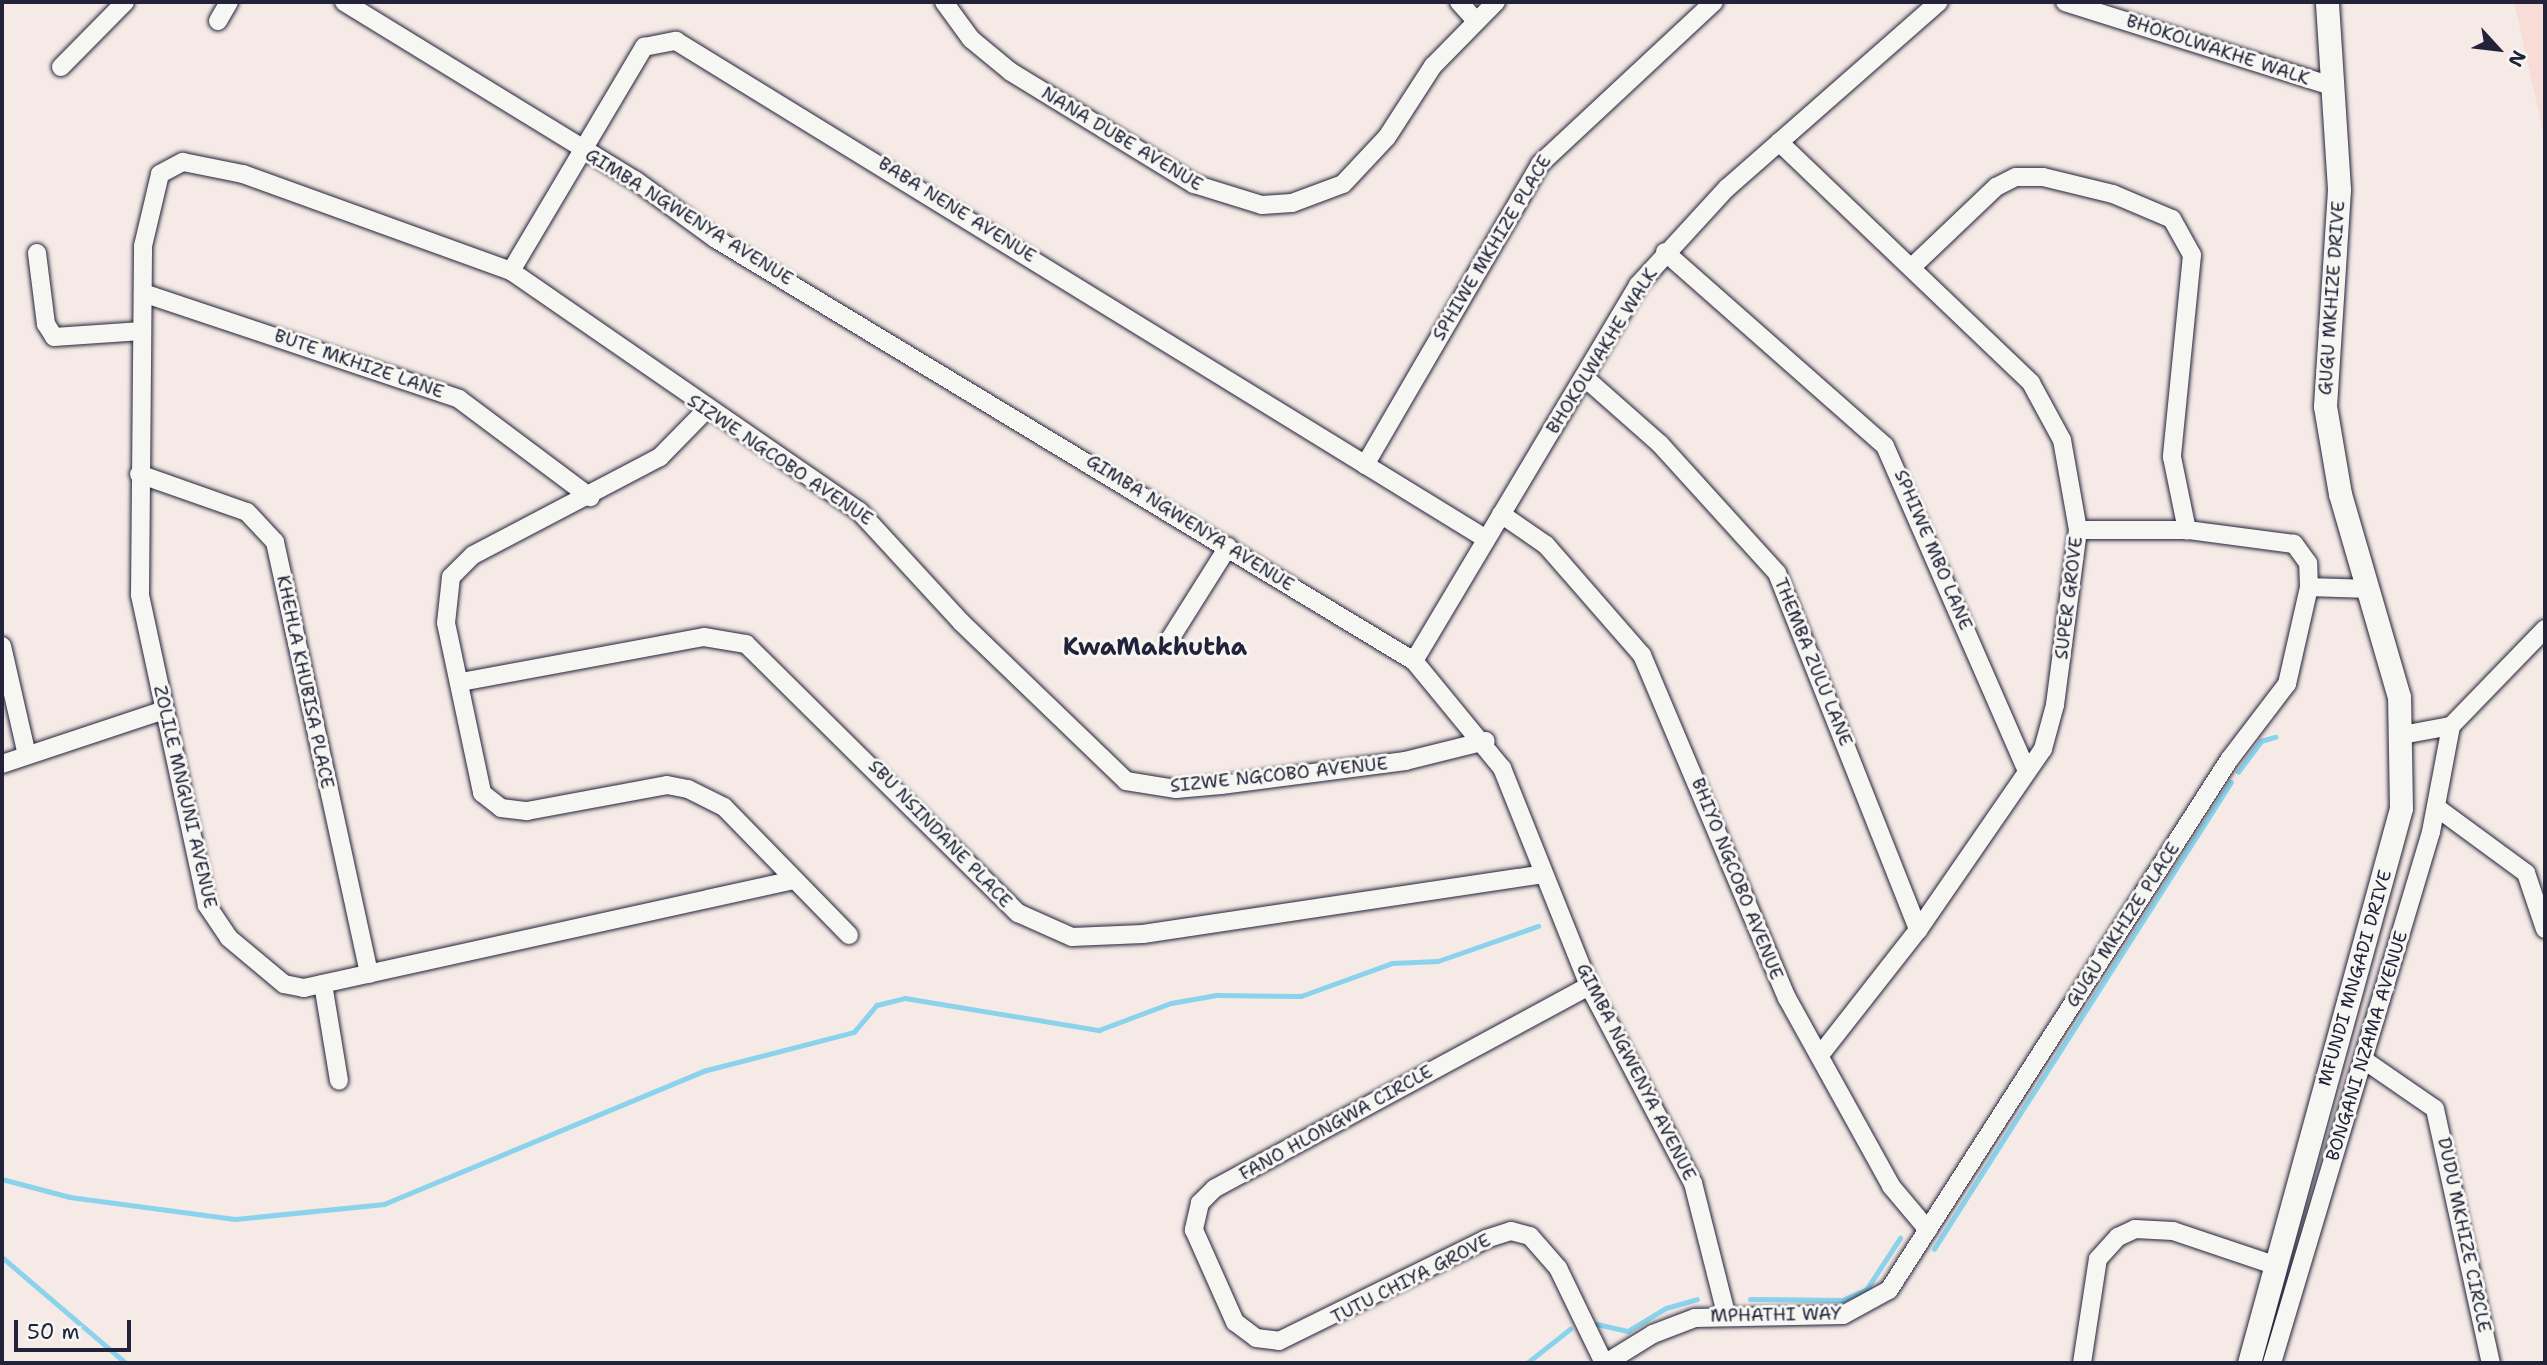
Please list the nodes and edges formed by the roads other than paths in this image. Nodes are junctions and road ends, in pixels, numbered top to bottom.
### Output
1 (125, 2) edge
2 (229, 2) edge
3 (344, 2) edge
4 (944, 2) edge
5 (1459, 2) edge
6 (1496, 2) edge
7 (1714, 2) edge
8 (2065, 2) edge
9 (2327, 2) edge
10 (1933, 3) edge
11 (1475, 20) junction
12 (218, 21) dead end
13 (61, 67) dead end
14 (2332, 86) junction
15 (1779, 142) junction
16 (585, 151) junction
17 (153, 185) joint
18 (1665, 252) junction
19 (37, 253) dead end
20 (1913, 266) junction
21 (511, 271) junction
22 (143, 293) junction
23 (142, 331) junction
24 (1584, 377) junction
25 (706, 410) junction
26 (1365, 465) junction
27 (139, 474) junction
28 (590, 497) junction
29 (1501, 514) junction
30 (2078, 530) junction
31 (2187, 530) junction
32 (1486, 540) junction
33 (1228, 547) junction
34 (2309, 587) junction
35 (2369, 589) junction
36 (2545, 629) edge
37 (1170, 639) dead end
38 (2, 646) edge
39 (1414, 661) junction
40 (461, 682) junction
41 (164, 710) junction
42 (2451, 726) junction
43 (2402, 735) junction
44 (1486, 741) junction
45 (27, 754) junction
46 (2, 764) edge
47 (2027, 771) junction
48 (2436, 807) junction
49 (1544, 874) junction
50 (794, 880) junction
51 (2545, 929) edge
52 (1918, 930) junction
53 (849, 935) dead end
54 (369, 974) junction
55 (323, 984) junction
56 (1589, 986) junction
57 (1821, 1055) junction
58 (2364, 1060) junction
59 (340, 1081) dead end
60 (1928, 1230) junction
61 (2274, 1265) junction
62 (1872, 1305) joint
63 (1726, 1313) junction
64 (1235, 1322) joint
65 (1605, 1363) edge
66 (2082, 1363) edge
67 (2249, 1363) edge
68 (2272, 1363) edge
69 (2491, 1363) edge

1 - 13 street
2 - 12 street
3 - 16 street, GIMBA NGWENYA AVENUE
4 - 11 street, NANA DUBE AVENUE
5 - 11 street
6 - 11 street, NANA DUBE AVENUE
7 - 26 street, SPHIWE MKHIZE PLACE
8 - 14 street, BHOKOLWAKHE WALK
9 - 14 street, GUGU MKHIZE DRIVE
10 - 15 street, BHOKOLWAKHE WALK
14 - 35 street, GUGU MKHIZE DRIVE
15 - 18 street, BHOKOLWAKHE WALK
15 - 20 street, SUPER GROVE
16 - 21 street, BABA NENE AVENUE
16 - 26 street, BABA NENE AVENUE
16 - 33 street, GIMBA NGWENYA AVENUE
17 - 21 street, SIZWE NGCOBO AVENUE
17 - 22 street, ZOLILE MNGUNI AVENUE
18 - 24 street, BHOKOLWAKHE WALK
18 - 47 street, SPHIWE MBO LANE
19 - 23 street
20 - 30 street, SUPER GROVE
20 - 31 street
21 - 25 street, SIZWE NGCOBO AVENUE
22 - 23 street, ZOLILE MNGUNI AVENUE
22 - 28 street, BUTE MKHIZE LANE
23 - 27 street, ZOLILE MNGUNI AVENUE
24 - 29 street, BHOKOLWAKHE WALK
24 - 52 street, THEMBA ZULU LANE
25 - 28 street
25 - 44 street, SIZWE NGCOBO AVENUE
26 - 32 street, BABA NENE AVENUE
27 - 41 street, ZOLILE MNGUNI AVENUE
27 - 54 street, KHEHLA KHUBISA PLACE
28 - 40 street
29 - 32 street, BHOKOLWAKHE WALK
29 - 57 street, BHIYO NGCOBO AVENUE
30 - 31 street
30 - 47 street, SUPER GROVE
31 - 34 street, GUGU MKHIZE PLACE
32 - 39 street, BHOKOLWAKHE WALK
33 - 37 street
33 - 39 street, GIMBA NGWENYA AVENUE
34 - 35 street
34 - 60 street, GUGU MKHIZE PLACE
35 - 43 street, MFUNDI MNGADI DRIVE
36 - 42 street
38 - 45 street
39 - 44 street, GIMBA NGWENYA AVENUE
40 - 49 street, SBU NSINDANE PLACE
40 - 50 street
41 - 45 street
41 - 55 street, ZOLILE MNGUNI AVENUE
42 - 43 street
42 - 48 street, BONGANI NZAMA AVENUE
43 - 61 street, MFUNDI MNGADI DRIVE
44 - 49 street, GIMBA NGWENYA AVENUE
45 - 46 street
47 - 52 street, SUPER GROVE
48 - 51 street
48 - 58 street, BONGANI NZAMA AVENUE
49 - 56 street, GIMBA NGWENYA AVENUE
50 - 53 street
50 - 54 street, ZOLILE MNGUNI AVENUE
52 - 57 street, SUPER GROVE
54 - 55 street, ZOLILE MNGUNI AVENUE
55 - 59 street
56 - 63 street, GIMBA NGWENYA AVENUE
56 - 64 street, FANO HLONGWA CIRCLE
57 - 60 street, BHIYO NGCOBO AVENUE
58 - 68 street, BONGANI NZAMA AVENUE
58 - 69 street, DUDU MKHIZE CIRCLE
60 - 62 street, GUGU MKHIZE PLACE
61 - 66 street
61 - 67 street, MFUNDI MNGADI DRIVE
62 - 63 street, MPHATHI WAY
63 - 65 street, MPHATHI WAY
64 - 65 street, TUTU CHIYA GROVE

